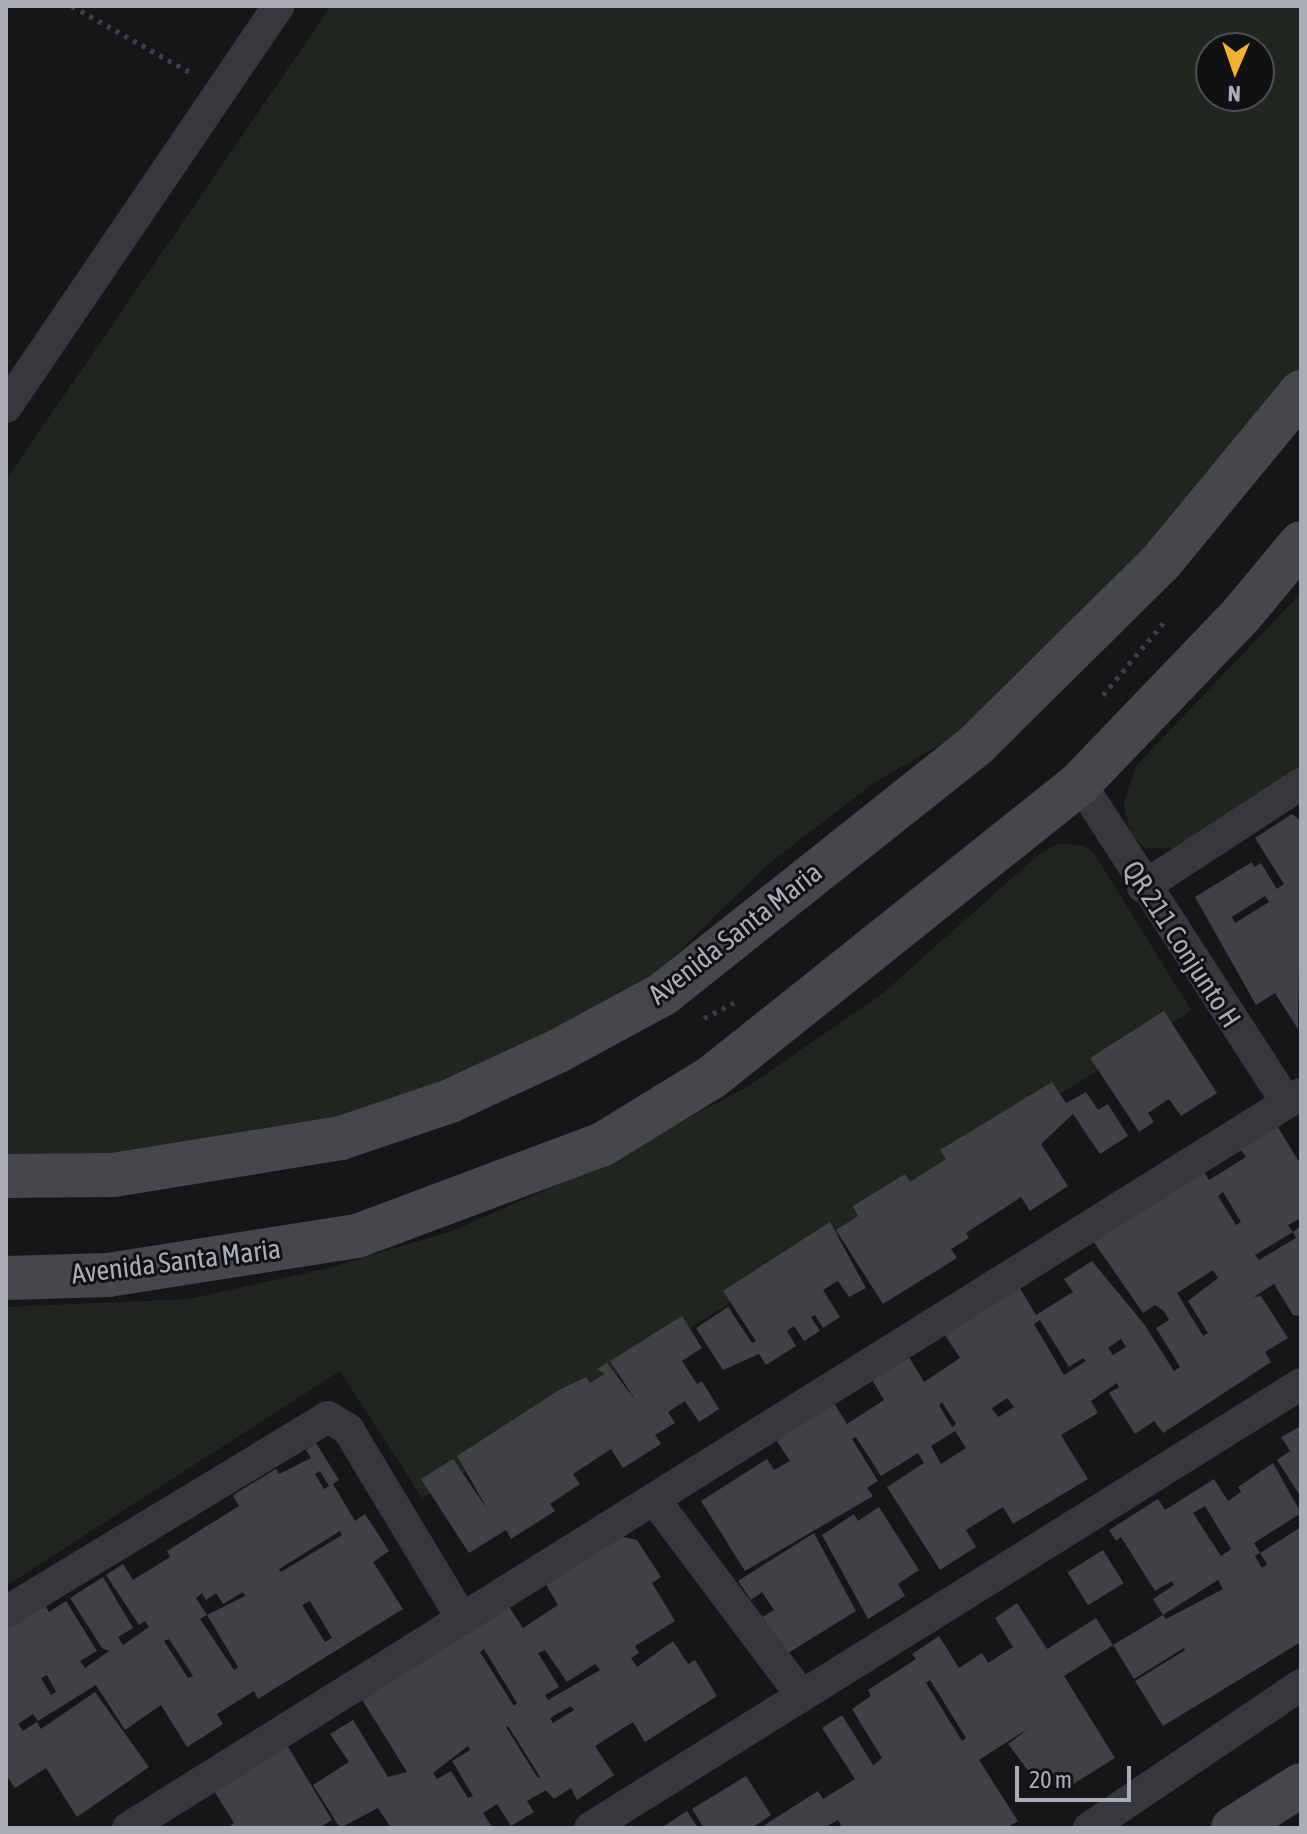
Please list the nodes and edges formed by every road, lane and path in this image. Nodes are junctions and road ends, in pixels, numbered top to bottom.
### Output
1 (72, 6) edge
2 (279, 6) edge
3 (222, 90) junction
4 (1301, 392) edge
5 (6, 407) edge
6 (1301, 543) edge
7 (1080, 783) junction
8 (1301, 784) edge
9 (1143, 887) junction
10 (1294, 1099) edge
11 (6, 1176) edge
12 (6, 1278) edge
13 (1301, 1384) edge
14 (654, 1499) junction
15 (6, 1612) edge
16 (462, 1619) junction
17 (1301, 1685) edge
18 (802, 1696) junction
19 (1301, 1785) edge
20 (601, 1825) edge
21 (128, 1828) edge
22 (1089, 1828) edge
23 (1233, 1828) edge

1 - 3 path
2 - 3 street
3 - 5 street
4 - 11 main road, Avenida Santa Maria
6 - 7 main road, Avenida Santa Maria
7 - 9 street, QR 211 Conjunto H
7 - 12 main road, Avenida Santa Maria
8 - 9 street
9 - 10 street, QR 211 Conjunto H
10 - 14 street
13 - 18 street
14 - 16 street
14 - 18 street
15 - 16 street
16 - 21 street
17 - 22 street
18 - 20 street
19 - 23 main road

